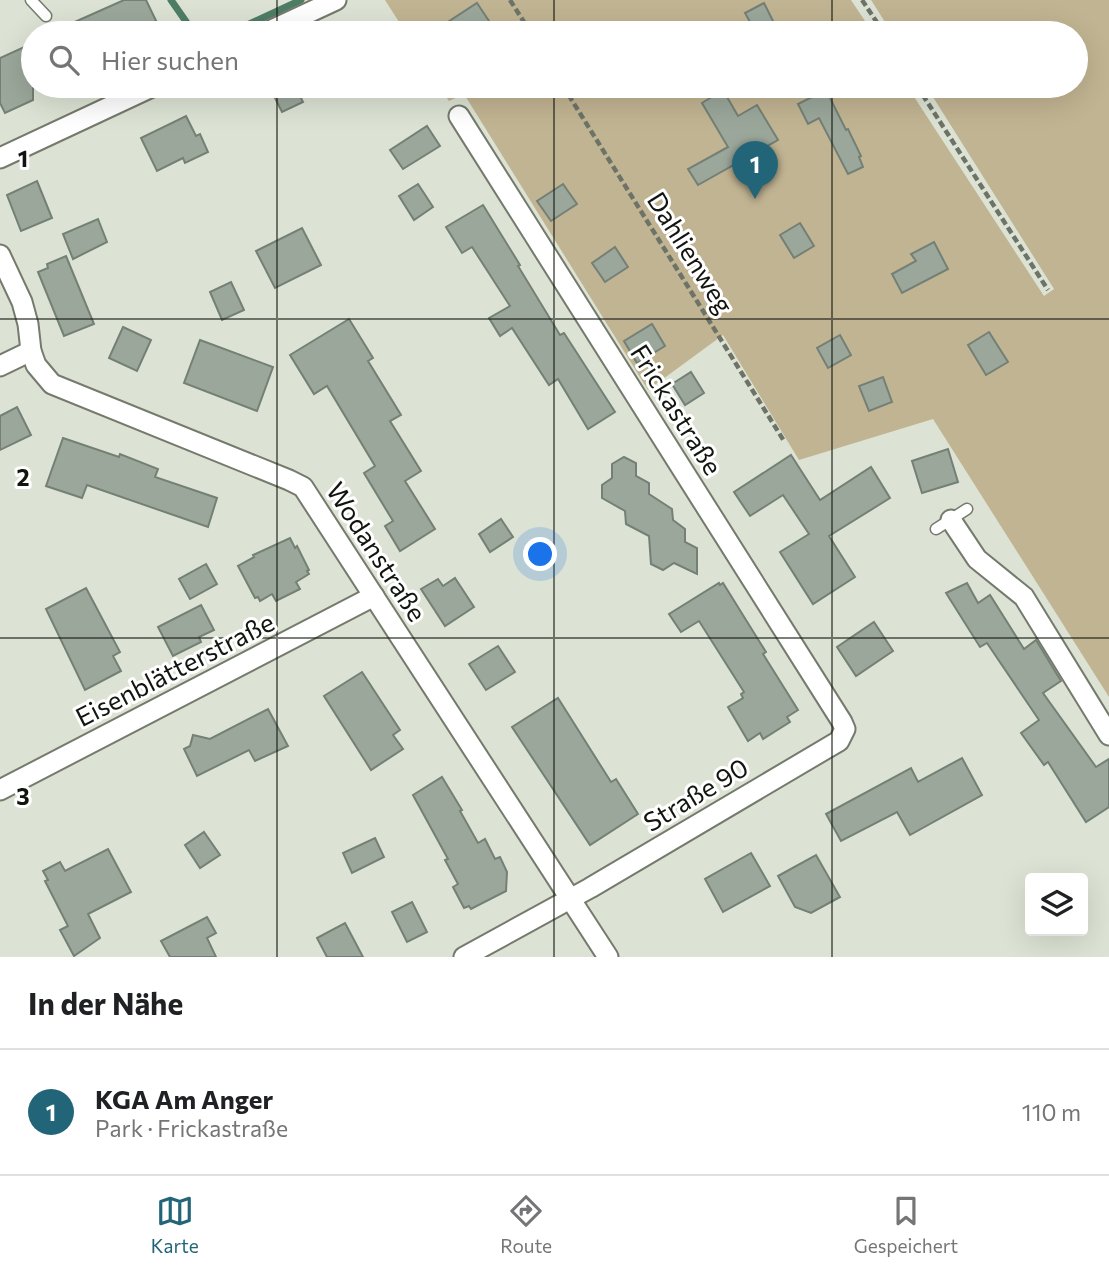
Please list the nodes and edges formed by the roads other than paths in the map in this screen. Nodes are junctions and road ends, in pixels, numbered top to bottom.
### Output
1 (31, 0) edge
2 (336, 0) edge
3 (46, 16) dead end
4 (291, 21) edge
5 (128, 98) edge
6 (459, 116) dead end
7 (0, 158) edge
8 (0, 255) edge
9 (31, 351) junction
10 (0, 366) edge
11 (951, 519) dead end
12 (374, 596) junction
13 (845, 733) joint
14 (1109, 735) edge
15 (0, 790) edge
16 (571, 899) junction
17 (464, 957) edge
18 (608, 957) edge

1 - 3 lane
2 - 4 street
5 - 7 street
6 - 13 street, Frickastraße
8 - 9 street, Wodanstraße
9 - 10 street
9 - 12 street, Wodanstraße
11 - 14 street
12 - 15 street, Eisenblätterstraße
12 - 16 street, Wodanstraße
13 - 16 street, Straße 90
16 - 17 street, Straße 90
16 - 18 street, Wodanstraße

